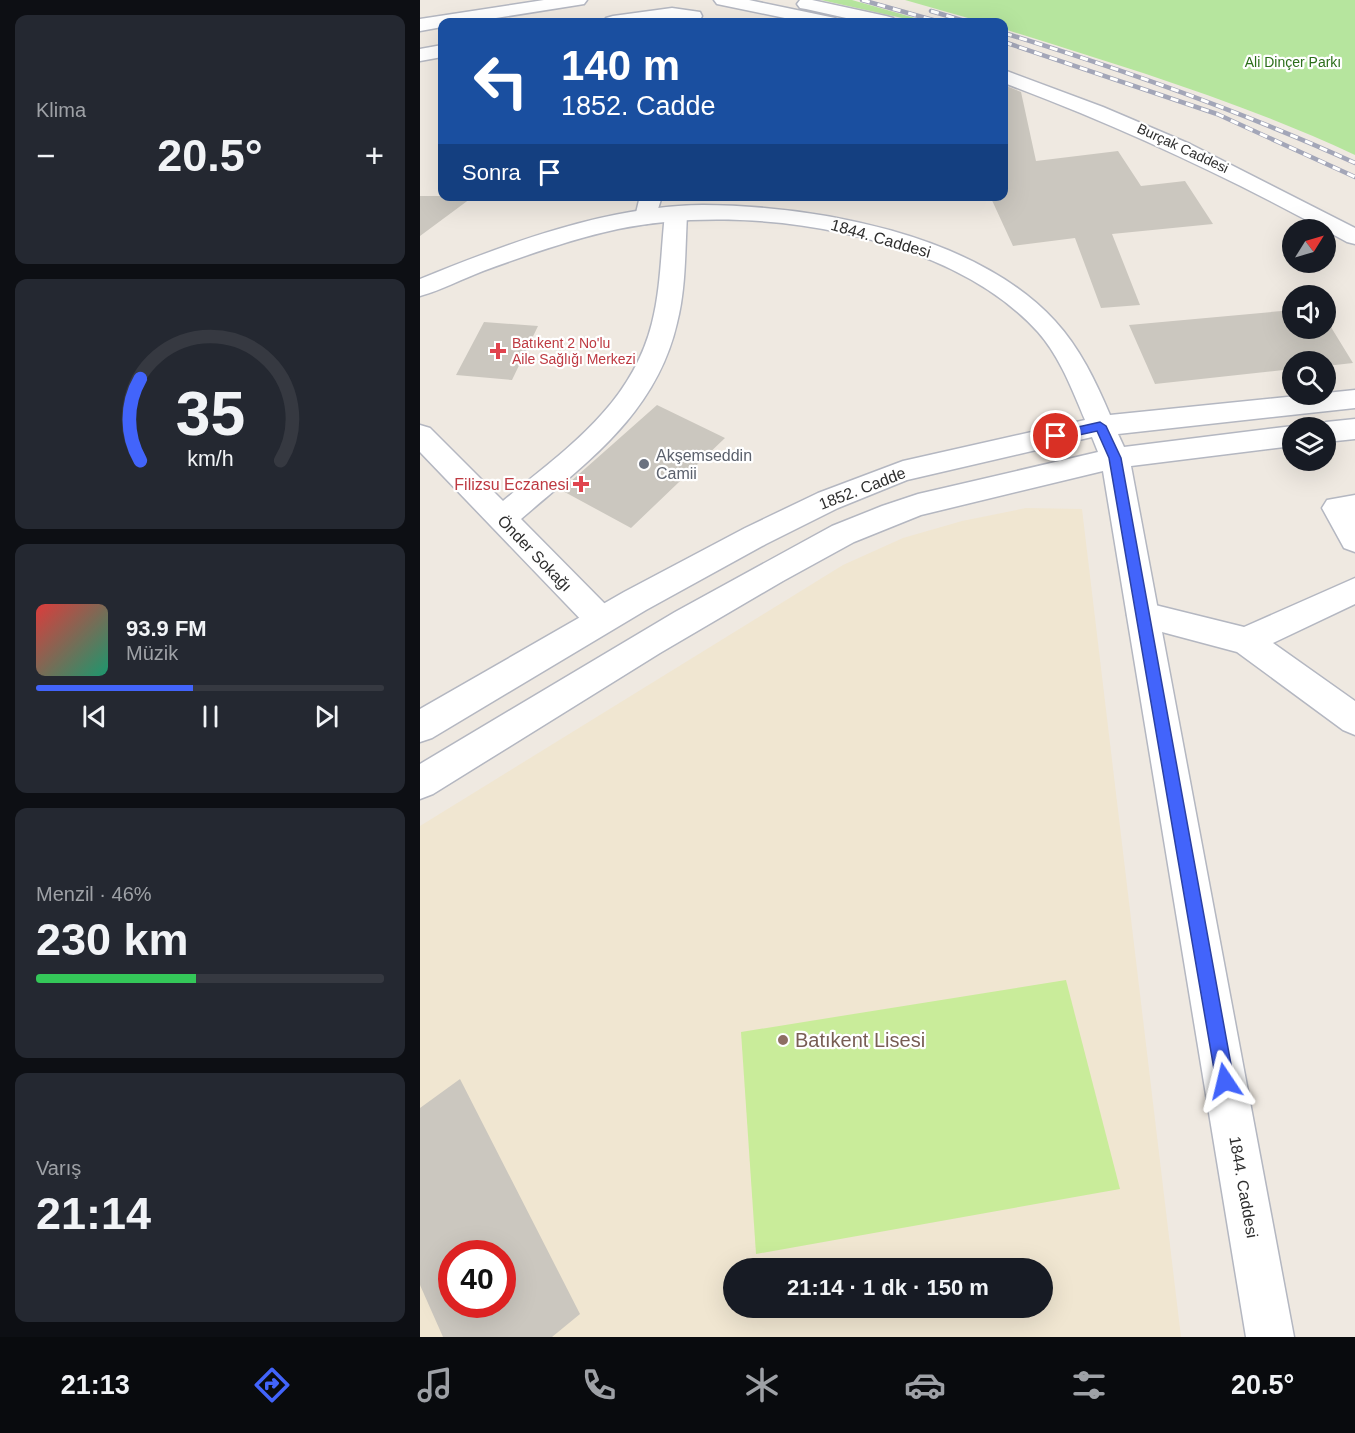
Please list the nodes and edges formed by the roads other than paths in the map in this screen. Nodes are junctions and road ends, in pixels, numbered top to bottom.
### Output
1 (578, 0) edge
2 (647, 0) edge
3 (723, 0) edge
4 (788, 0) edge
5 (672, 13) junction
6 (694, 13) edge
7 (464, 18) edge
8 (639, 18) edge
9 (809, 18) edge
10 (868, 18) edge
11 (438, 22) edge
12 (420, 25) edge
13 (438, 52) edge
14 (420, 55) edge
15 (1008, 59) edge
16 (1008, 78) edge
17 (1159, 116) dead end
18 (657, 209) edge
19 (1355, 237) edge
20 (420, 288) edge
21 (1355, 399) edge
22 (1100, 426) junction
23 (1355, 429) edge
24 (1336, 431) edge
25 (420, 435) edge
26 (1282, 437) edge
27 (1115, 458) junction
28 (1355, 506) edge
29 (502, 519) junction
30 (1355, 540) edge
31 (1355, 590) edge
32 (1143, 615) junction
33 (600, 619) junction
34 (1246, 641) junction
35 (1355, 720) edge
36 (420, 727) edge
37 (420, 783) edge
38 (1270, 1337) edge

1 - 7 street
2 - 5 street
3 - 9 street
4 - 10 street
5 - 6 street
5 - 8 street
11 - 12 street
13 - 14 street
15 - 17 street, Burçak Caddesi
16 - 19 street, Burçak Caddesi
18 - 20 street, 1844. Caddesi
18 - 22 street, 1844. Caddesi
18 - 29 street
21 - 22 street, 1852. Cadde
22 - 27 street, 1844. Caddesi
22 - 33 street, 1852. Cadde
23 - 24 street
25 - 29 street, Önder Sokağı
26 - 27 street
27 - 32 street, 1844. Caddesi
27 - 37 street
28 - 30 street
29 - 33 street, Önder Sokağı
31 - 34 street
32 - 34 street
32 - 38 street, 1844. Caddesi
33 - 36 street, 1852. Cadde
34 - 35 street

